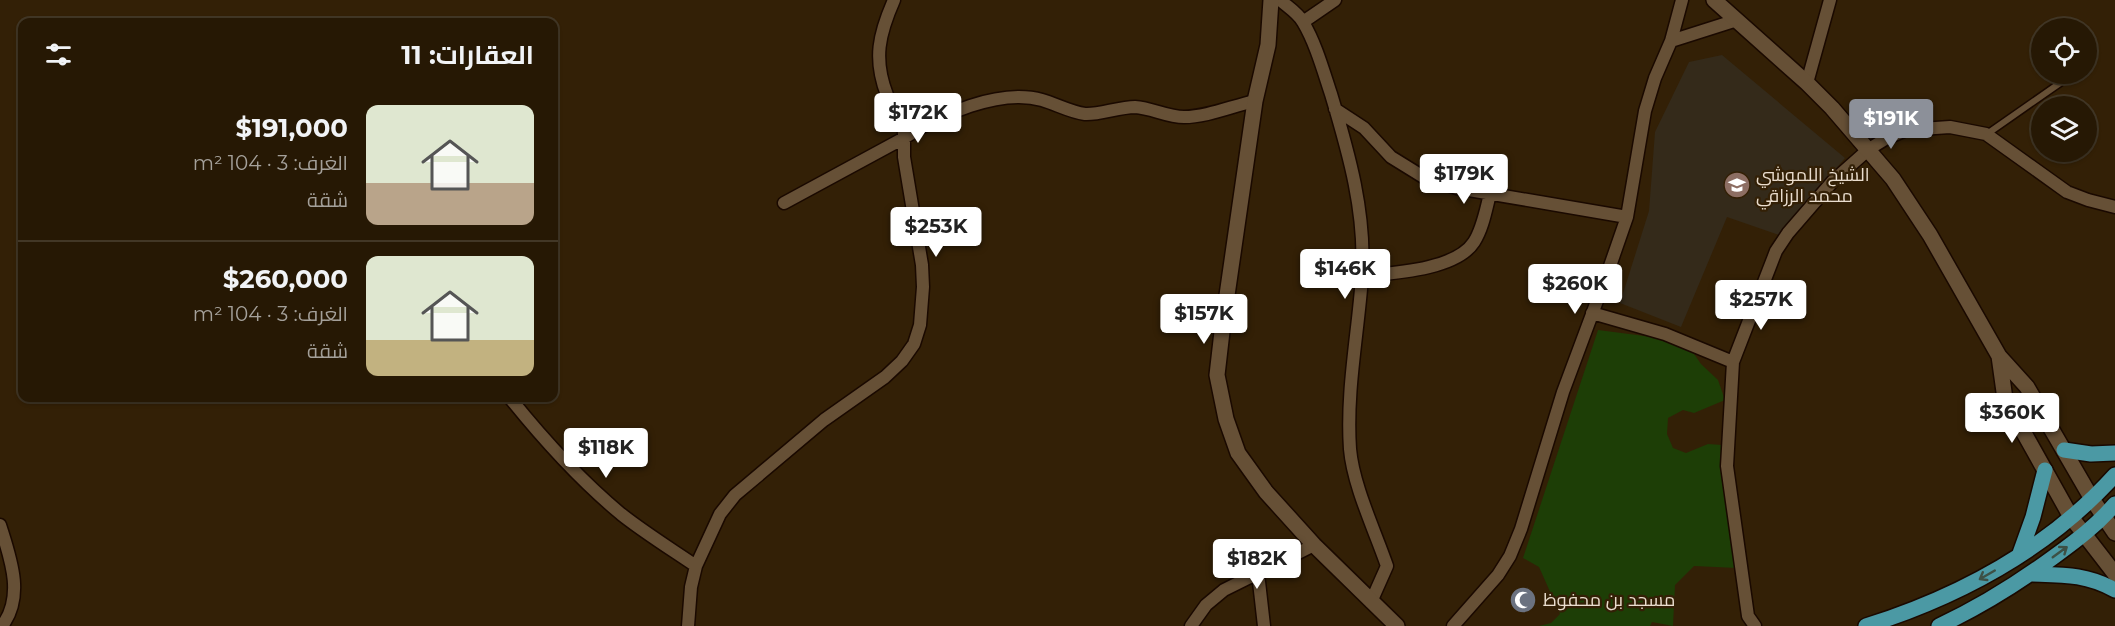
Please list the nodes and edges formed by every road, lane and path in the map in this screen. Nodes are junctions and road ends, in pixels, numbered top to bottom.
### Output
1 (894, 0) edge
2 (1272, 0) edge
3 (1280, 0) edge
4 (1335, 0) edge
5 (1682, 0) edge
6 (1714, 0) edge
7 (1830, 0) edge
8 (1737, 20) junction
9 (1303, 22) junction
10 (1671, 41) junction
11 (1807, 83) junction
12 (2058, 84) edge
13 (1255, 101) junction
14 (1335, 109) junction
15 (1986, 134) junction
16 (904, 138) junction
17 (1869, 149) junction
18 (1490, 194) junction
19 (784, 202) dead end
20 (2115, 207) edge
21 (1627, 217) junction
22 (1362, 276) junction
23 (1592, 313) junction
24 (1999, 356) junction
25 (1733, 362) junction
26 (513, 402) edge
27 (2064, 450) junction
28 (2115, 453) edge
29 (2045, 470) junction
30 (2115, 475) edge
31 (2092, 499) junction
32 (2115, 504) edge
33 (2072, 517) junction
34 (2104, 517) junction
35 (0, 525) edge
36 (2115, 533) edge
37 (2084, 535) junction
38 (1314, 545) junction
39 (2019, 556) junction
40 (696, 566) junction
41 (1258, 573) junction
42 (2031, 574) junction
43 (2115, 574) edge
44 (2115, 590) edge
45 (1371, 602) junction
46 (1749, 622) edge
47 (1393, 624) edge
48 (2, 626) edge
49 (688, 626) edge
50 (1191, 626) edge
51 (1264, 626) edge
52 (1453, 626) edge
53 (1866, 626) edge
54 (1939, 626) edge

1 - 16 street
2 - 13 street
3 - 9 street
4 - 9 street
5 - 10 street
6 - 8 street
7 - 11 street
8 - 10 street
8 - 11 street
9 - 14 street
10 - 21 street
11 - 17 street
12 - 15 lane
13 - 16 street
13 - 38 street
14 - 18 street
14 - 22 street
15 - 17 street
15 - 20 street
16 - 19 street
16 - 40 street
17 - 24 street
17 - 25 street
18 - 21 street
18 - 22 street
21 - 23 street
22 - 45 street
23 - 25 street
23 - 52 street
24 - 27 street
24 - 29 street
25 - 46 street
26 - 40 street
27 - 28 main road
27 - 31 street
29 - 33 street
29 - 39 main road
30 - 31 main road
31 - 33 main road
31 - 34 street
32 - 34 main road
33 - 37 street
33 - 39 main road
34 - 36 street
34 - 37 main road
35 - 48 street
42 -> 37 main road
37 - 43 street
38 - 41 street
38 - 45 street
39 -> 53 main road
40 - 49 street
41 - 50 street
41 - 51 street
42 - 44 main road
42 - 54 main road
45 - 47 street

